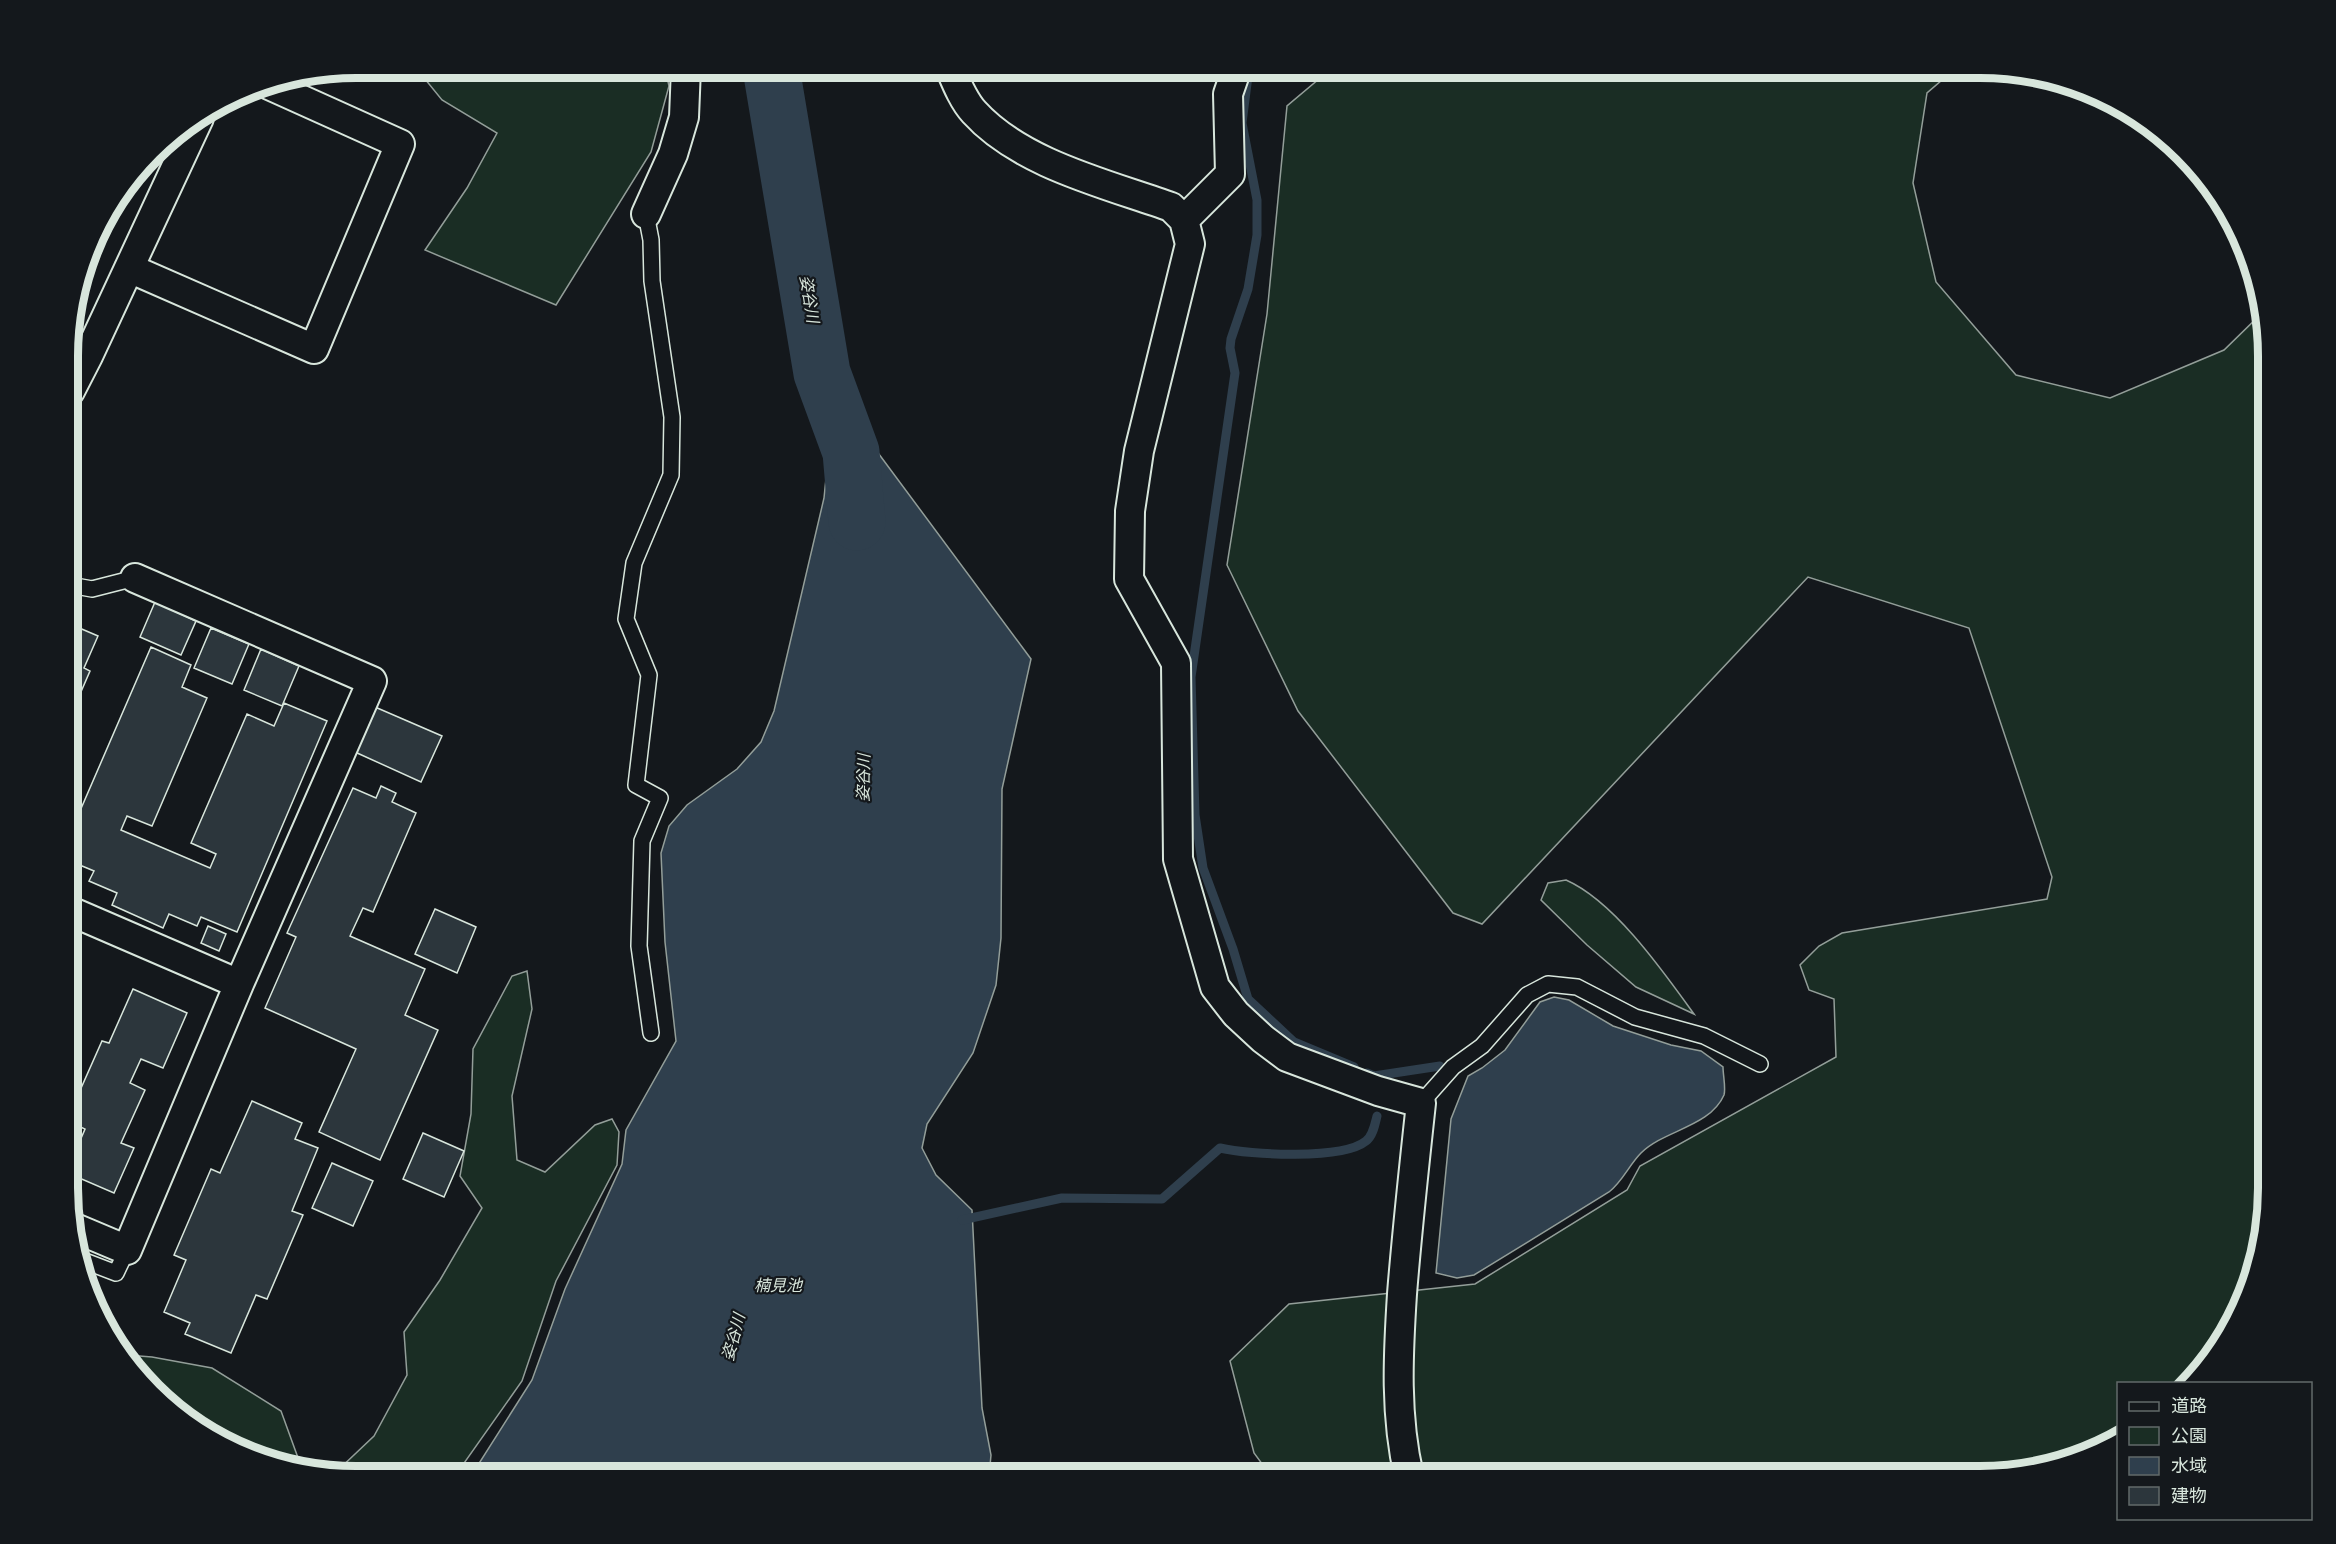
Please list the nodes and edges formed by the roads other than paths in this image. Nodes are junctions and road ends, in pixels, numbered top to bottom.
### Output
1 (686, 78) edge
2 (955, 78) edge
3 (1234, 78) edge
4 (277, 89) edge
5 (193, 131) edge
6 (646, 214) joint
7 (1185, 220) junction
8 (129, 268) junction
9 (79, 352) edge
10 (135, 578) joint
11 (78, 586) edge
12 (78, 914) edge
13 (239, 984) junction
14 (651, 1033) dead end
15 (1760, 1064) dead end
16 (1421, 1103) junction
17 (81, 1231) edge
18 (127, 1250) junction
19 (88, 1262) edge
20 (1407, 1466) edge

1 - 6 street
2 - 7 street
3 - 7 street
4 - 8 street
5 - 8 street
6 - 14 lane
7 - 16 street
8 - 9 street
10 - 11 lane
10 - 13 street
12 - 13 street
13 - 18 street
15 - 16 lane
16 - 20 street
17 - 18 street
18 - 19 lane

